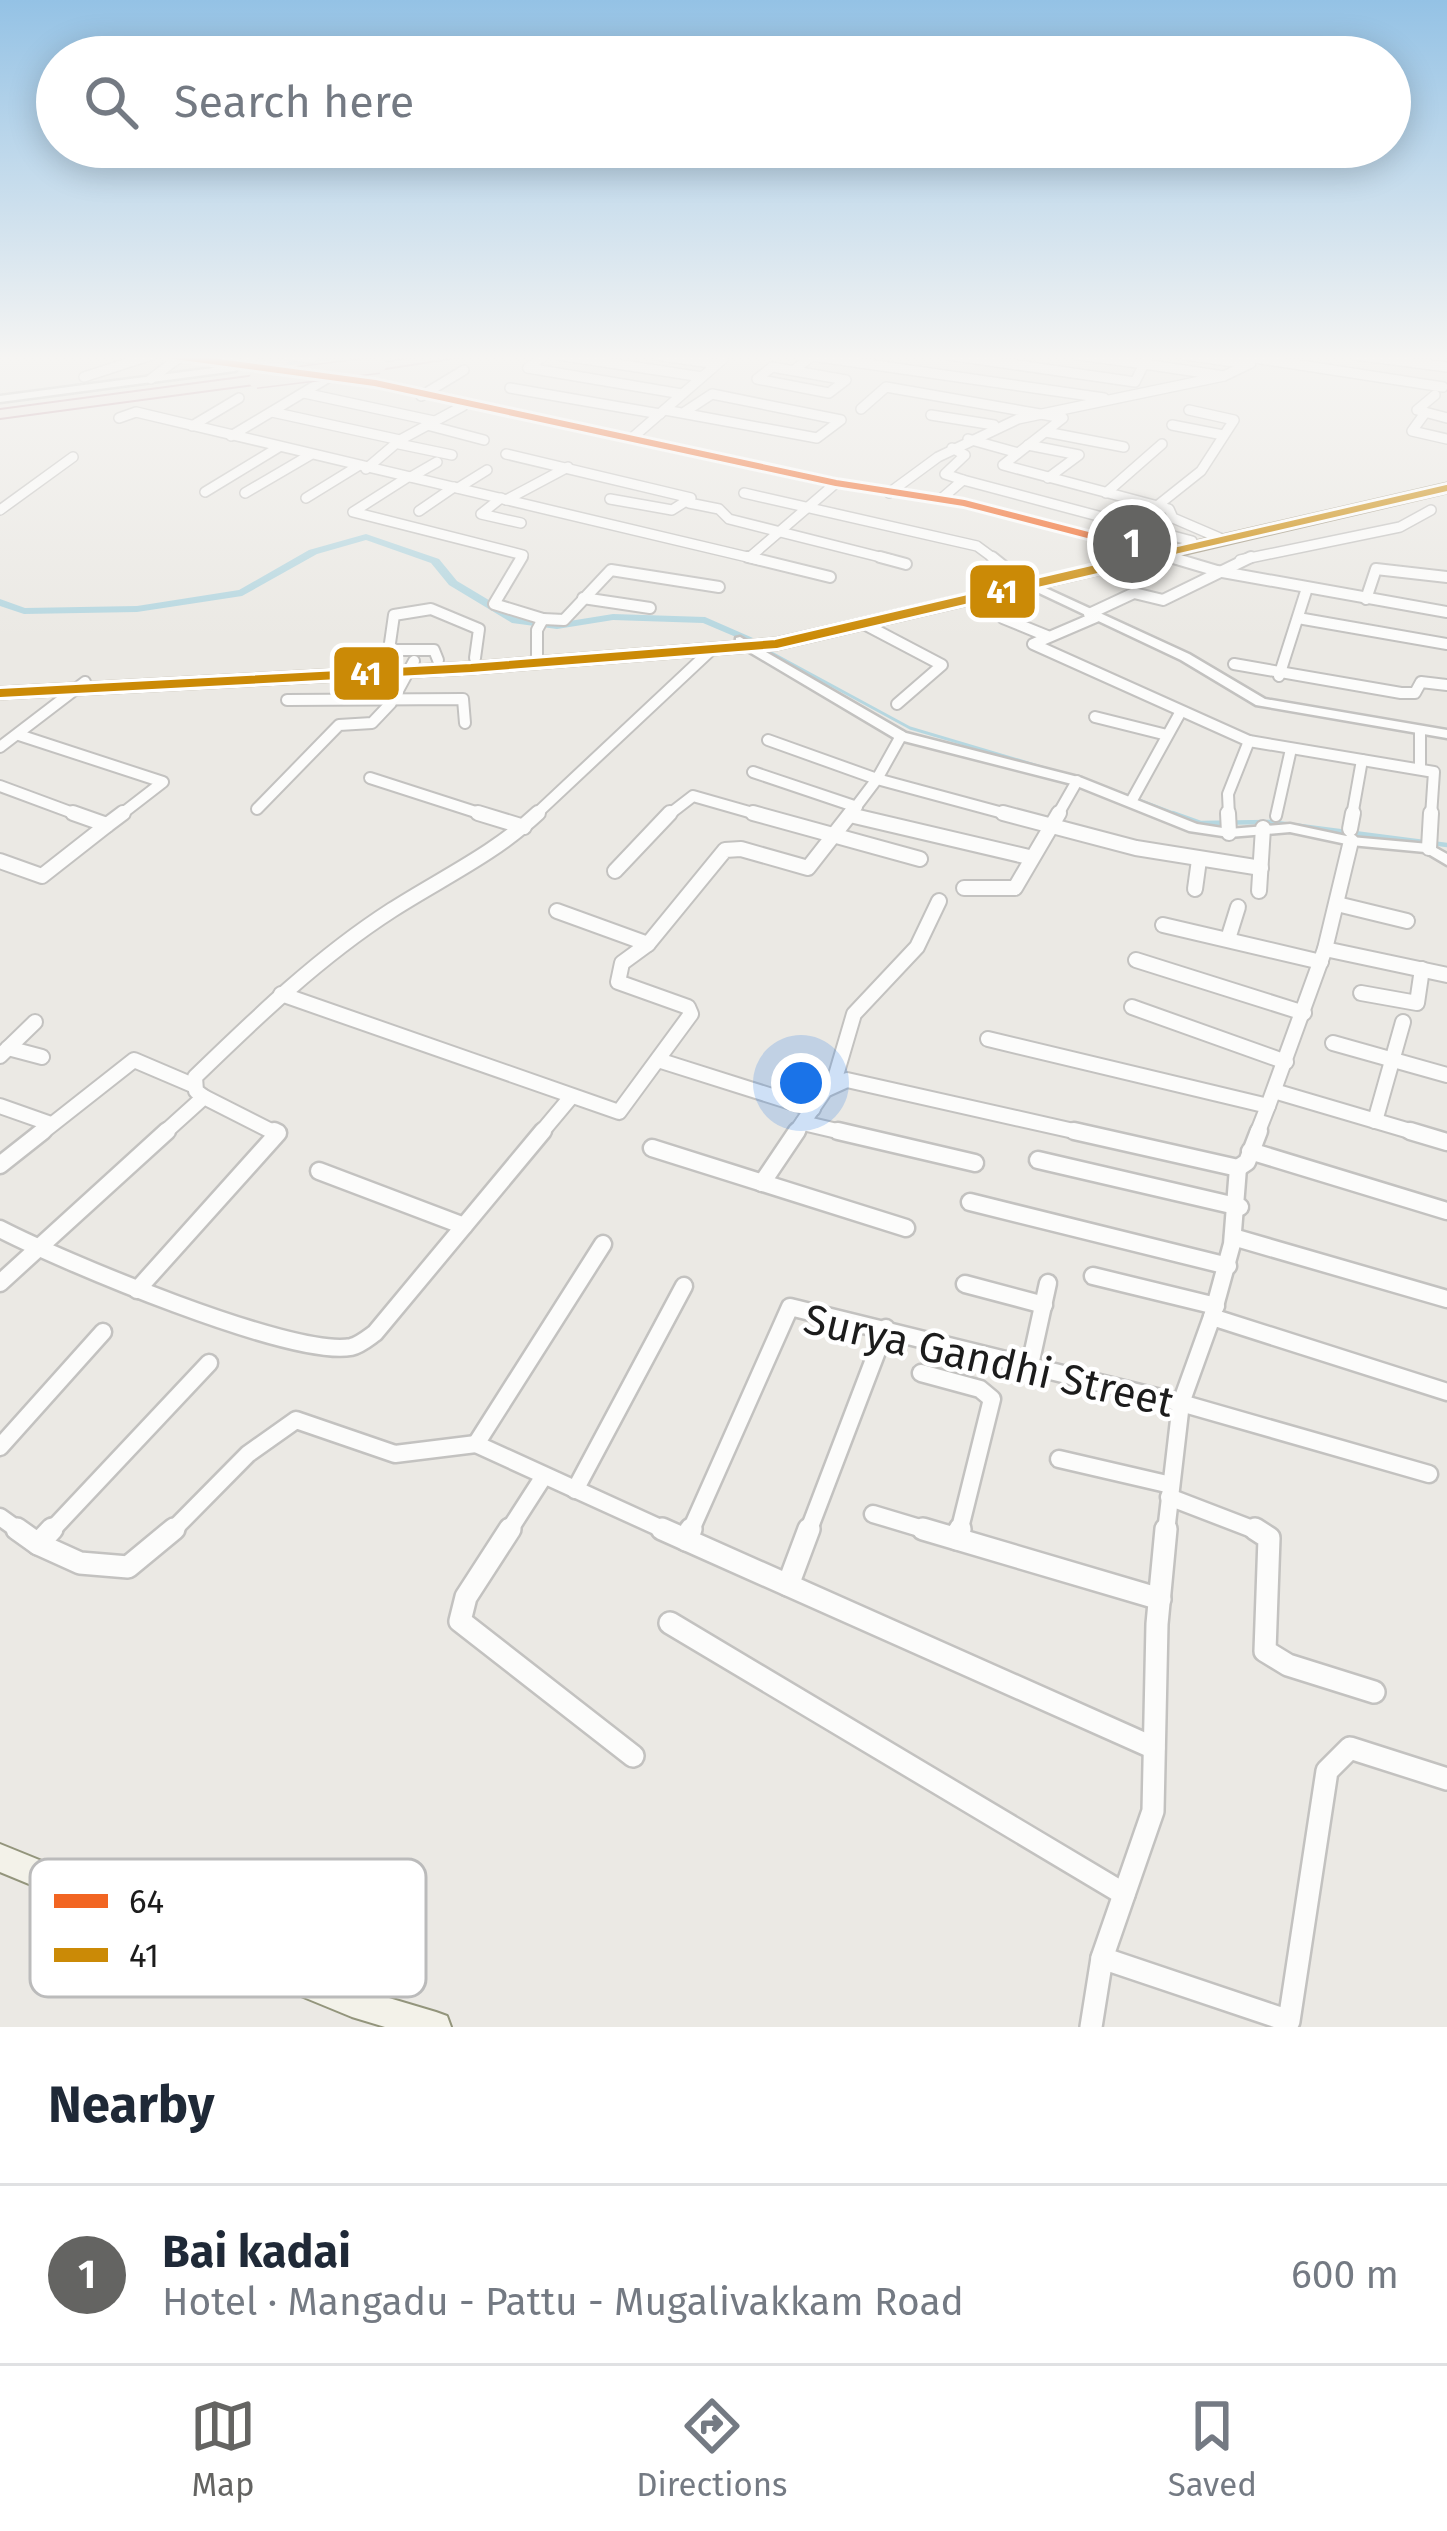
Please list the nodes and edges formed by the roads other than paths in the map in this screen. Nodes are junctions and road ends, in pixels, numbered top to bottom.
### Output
1 (275, 450) edge
2 (289, 450) edge
3 (388, 450) edge
4 (430, 450) edge
5 (681, 450) edge
6 (950, 450) edge
7 (955, 450) edge
8 (1006, 450) edge
9 (1023, 450) edge
10 (1048, 450) edge
11 (1156, 450) edge
12 (1214, 450) edge
13 (1018, 453) junction
14 (506, 454) dead end
15 (310, 455) junction
16 (452, 455) dead end
17 (73, 457) dead end
18 (436, 462) dead end
19 (568, 467) junction
20 (362, 468) junction
21 (487, 470) dead end
22 (410, 477) junction
23 (1048, 478) junction
24 (963, 480) junction
25 (836, 483) junction
26 (456, 487) junction
27 (1445, 488) edge
28 (205, 492) dead end
29 (245, 493) dead end
30 (889, 493) junction
31 (1106, 493) junction
32 (743, 494) dead end
33 (306, 498) dead end
34 (504, 499) junction
35 (610, 499) dead end
36 (941, 500) junction
37 (689, 503) junction
38 (1157, 506) junction
39 (807, 508) junction
40 (0, 510) edge
41 (1431, 510) dead end
42 (419, 512) dead end
43 (521, 523) dead end
44 (778, 532) junction
45 (1218, 538) junction
46 (1192, 541) junction
47 (1147, 553) junction
48 (750, 557) junction
49 (906, 564) dead end
50 (1217, 571) junction
51 (830, 577) dead end
52 (1447, 577) edge
53 (1024, 583) junction
54 (719, 587) dead end
55 (1307, 589) junction
56 (583, 598) junction
57 (1366, 599) junction
58 (650, 608) dead end
59 (1447, 612) edge
60 (1093, 615) junction
61 (1298, 617) junction
62 (1003, 618) dead end
63 (540, 624) junction
64 (866, 625) junction
65 (1047, 636) junction
66 (744, 644) junction
67 (1447, 644) edge
68 (710, 652) junction
69 (538, 657) junction
70 (476, 658) junction
71 (438, 660) junction
72 (1234, 664) dead end
73 (412, 666) junction
74 (1279, 676) junction
75 (82, 684) junction
76 (1447, 686) edge
77 (0, 690) edge
78 (393, 699) junction
79 (287, 700) dead end
80 (897, 704) dead end
81 (1180, 713) junction
82 (1095, 717) dead end
83 (465, 723) dead end
84 (1420, 730) junction
85 (1447, 734) edge
86 (19, 735) junction
87 (1167, 735) junction
88 (901, 736) junction
89 (768, 740) dead end
90 (1249, 741) junction
91 (0, 747) edge
92 (1291, 749) junction
93 (1362, 760) junction
94 (753, 772) dead end
95 (1434, 772) edge
96 (370, 778) dead end
97 (878, 779) junction
98 (1077, 781) junction
99 (0, 786) edge
100 (1134, 797) junction
101 (257, 809) dead end
102 (853, 811) junction
103 (1276, 816) dead end
104 (107, 825) junction
105 (524, 827) junction
106 (1051, 827) junction
107 (1227, 828) junction
108 (1263, 828) junction
109 (1350, 835) junction
110 (833, 836) junction
111 (1428, 844) junction
112 (1029, 857) junction
113 (920, 859) dead end
114 (1199, 860) junction
115 (0, 861) edge
116 (1447, 861) edge
117 (1261, 868) junction
118 (615, 871) dead end
119 (964, 888) dead end
120 (1195, 890) dead end
121 (1259, 891) dead end
122 (939, 901) dead end
123 (1336, 904) junction
124 (1238, 907) dead end
125 (556, 910) dead end
126 (1408, 921) dead end
127 (1163, 925) dead end
128 (1228, 940) junction
129 (648, 944) junction
130 (1323, 955) junction
131 (1136, 960) dead end
132 (1422, 969) junction
133 (1447, 975) edge
134 (1361, 993) dead end
135 (281, 994) junction
136 (1132, 1007) dead end
137 (1304, 1013) junction
138 (35, 1022) dead end
139 (1403, 1022) dead end
140 (988, 1040) dead end
141 (1333, 1043) dead end
142 (4, 1052) edge
143 (42, 1057) dead end
144 (658, 1060) junction
145 (1394, 1060) junction
146 (1286, 1062) junction
147 (1447, 1075) edge
148 (834, 1082) junction
149 (199, 1091) junction
150 (571, 1097) junction
151 (1271, 1098) junction
152 (0, 1106) edge
153 (813, 1108) junction
154 (1375, 1121) junction
155 (52, 1124) junction
156 (803, 1124) junction
157 (1447, 1142) edge
158 (652, 1148) dead end
159 (1250, 1151) junction
160 (1038, 1160) dead end
161 (975, 1163) dead end
162 (0, 1165) edge
163 (1238, 1168) junction
164 (319, 1171) dead end
165 (762, 1183) junction
166 (970, 1202) dead end
167 (1240, 1207) junction
168 (1447, 1211) edge
169 (464, 1226) junction
170 (906, 1228) dead end
171 (0, 1229) edge
172 (1234, 1237) junction
173 (603, 1244) dead end
174 (35, 1251) junction
175 (1228, 1266) junction
176 (1093, 1276) dead end
177 (0, 1283) edge
178 (1048, 1283) dead end
179 (965, 1284) dead end
180 (684, 1286) dead end
181 (137, 1290) junction
182 (1447, 1298) edge
183 (1044, 1305) junction
184 (1214, 1312) junction
185 (886, 1328) junction
186 (103, 1332) dead end
187 (209, 1364) dead end
188 (1030, 1366) junction
189 (921, 1373) dead end
190 (1447, 1391) edge
191 (1181, 1403) junction
192 (476, 1444) junction
193 (0, 1447) edge
194 (1059, 1460) dead end
195 (1429, 1474) dead end
196 (544, 1476) junction
197 (574, 1490) junction
198 (1170, 1491) junction
199 (873, 1514) dead end
200 (0, 1517) edge
201 (957, 1539) junction
202 (686, 1540) junction
203 (38, 1544) junction
204 (788, 1585) junction
205 (1160, 1599) junction
206 (670, 1623) dead end
207 (1374, 1692) dead end
208 (1154, 1748) junction
209 (633, 1756) dead end
210 (1447, 1779) edge
211 (0, 1858) edge
212 (30, 1870) edge
213 (1124, 1894) junction
214 (1102, 1958) junction
215 (340, 1997) edge
216 (1293, 2025) edge
217 (436, 2027) edge
218 (1091, 2027) edge

1 - 28 street
2 - 15 street
3 - 20 street
4 - 16 street
5 - 25 street
6 - 30 street
7 - 24 street
8 - 13 street
9 - 13 street
10 - 23 street
11 - 31 street
12 - 38 street
13 - 23 street
14 - 19 street
15 - 20 street
15 - 29 street
17 - 40 street
18 - 22 street
19 - 34 street
19 - 37 street
20 - 22 street
20 - 33 street
21 - 26 street
22 - 26 street
22 - 63 street
23 - 31 street
24 - 36 street
24 - 46 street
25 - 30 street
25 - 39 street
26 - 34 street
26 - 42 street
27 - 45 main road
30 - 36 street
31 - 38 street
32 - 39 street
34 - 43 street
34 - 48 street
35 - 37 street
36 - 47 street
37 - 44 street
38 - 45 street
39 - 44 street
39 - 53 street
41 - 50 street
44 - 48 street
44 - 49 street
45 - 46 main road
45 - 47 main road
46 - 47 main road
47 - 50 street
47 - 53 main road
48 - 51 street
50 - 55 street
50 - 60 street
52 - 57 street
53 - 60 street
53 - 64 main road
53 - 66 main road
54 - 56 street
55 - 57 street
55 - 61 street
56 - 58 street
56 - 63 street
57 - 59 street
60 - 65 street
60 - 84 street
61 - 67 street
61 - 74 street
62 - 65 street
63 - 69 street
64 - 66 main road
64 - 80 street
65 - 81 street
66 - 68 main road
66 - 69 main road
66 - 88 street
68 - 69 main road
68 - 105 street
69 - 70 main road
69 - 73 main road
70 - 71 main road
70 - 71 street
71 - 73 main road
72 - 74 street
73 - 75 main road
73 - 78 street
74 - 76 street
75 - 77 main road
75 - 86 street
78 - 79 street
78 - 83 street
78 - 101 street
81 - 87 street
81 - 90 street
82 - 87 street
84 - 85 street
84 - 95 street
86 - 91 street
86 - 104 street
87 - 100 street
88 - 97 street
88 - 98 street
89 - 97 street
90 - 92 street
90 - 107 street
92 - 93 street
92 - 103 street
93 - 95 street
93 - 109 street
94 - 102 street
95 - 111 street
96 - 105 street
97 - 102 street
97 - 106 street
98 - 100 street
98 - 106 street
99 - 104 street
100 - 107 street
102 - 110 street
102 - 112 street
104 - 115 street
105 - 135 street
106 - 112 street
106 - 114 street
107 - 108 street
108 - 109 street
108 - 117 street
109 - 111 street
109 - 123 street
110 - 113 street
110 - 118 street
110 - 129 street
111 - 116 street
112 - 119 street
114 - 117 street
114 - 120 street
117 - 121 street
122 - 148 street
123 - 126 street
123 - 130 street
124 - 128 street
125 - 129 street
127 - 128 street
128 - 130 street
129 - 144 street
130 - 132 street
130 - 137 street
131 - 137 street
132 - 133 street
132 - 134 street
135 - 149 street
135 - 150 street
136 - 146 street
137 - 146 street
138 - 142 street
139 - 145 street
140 - 151 street
141 - 145 street
142 - 143 street
144 - 150 street
144 - 153 street
145 - 147 street
145 - 154 street
146 - 151 street
148 - 153 street
148 - 163 street
149 - 155 street
149 - 174 street
149 - 181 street
150 - 169 street
151 - 154 street
151 - 159 street
152 - 155 street
153 - 156 street
154 - 157 street
155 - 162 street
156 - 161 street
156 - 165 street
158 - 165 street
159 - 163 street
159 - 168 street
160 - 167 street
163 - 167 street
164 - 169 street
165 - 170 street
166 - 175 street
167 - 172 street
169 - 181 street
171 - 174 street
172 - 175 street
172 - 182 street
173 - 192 street
174 - 177 street
174 - 181 street
175 - 184 street
176 - 184 street
178 - 183 street
179 - 183 street
180 - 197 street
183 - 188 street
184 - 190 street
184 - 191 street
185 - 188 street, Surya Gandhi Street
185 - 202 street, Surya Gandhi Street
185 - 204 street
186 - 193 street
187 - 203 street
188 - 191 street, Surya Gandhi Street
189 - 201 street
191 - 195 street, Surya Gandhi Street
191 - 198 street
192 - 196 street
192 - 203 street
194 - 198 street
196 - 197 street
196 - 209 street
197 - 202 street
198 - 205 street
198 - 207 street
199 - 201 street
200 - 203 street
201 - 205 street
202 - 204 street
204 - 208 street
205 - 208 street
206 - 213 street
208 - 213 street
210 - 216 street
211 - 212 main road
213 - 214 street
214 - 216 street
214 - 218 street
215 - 217 main road

